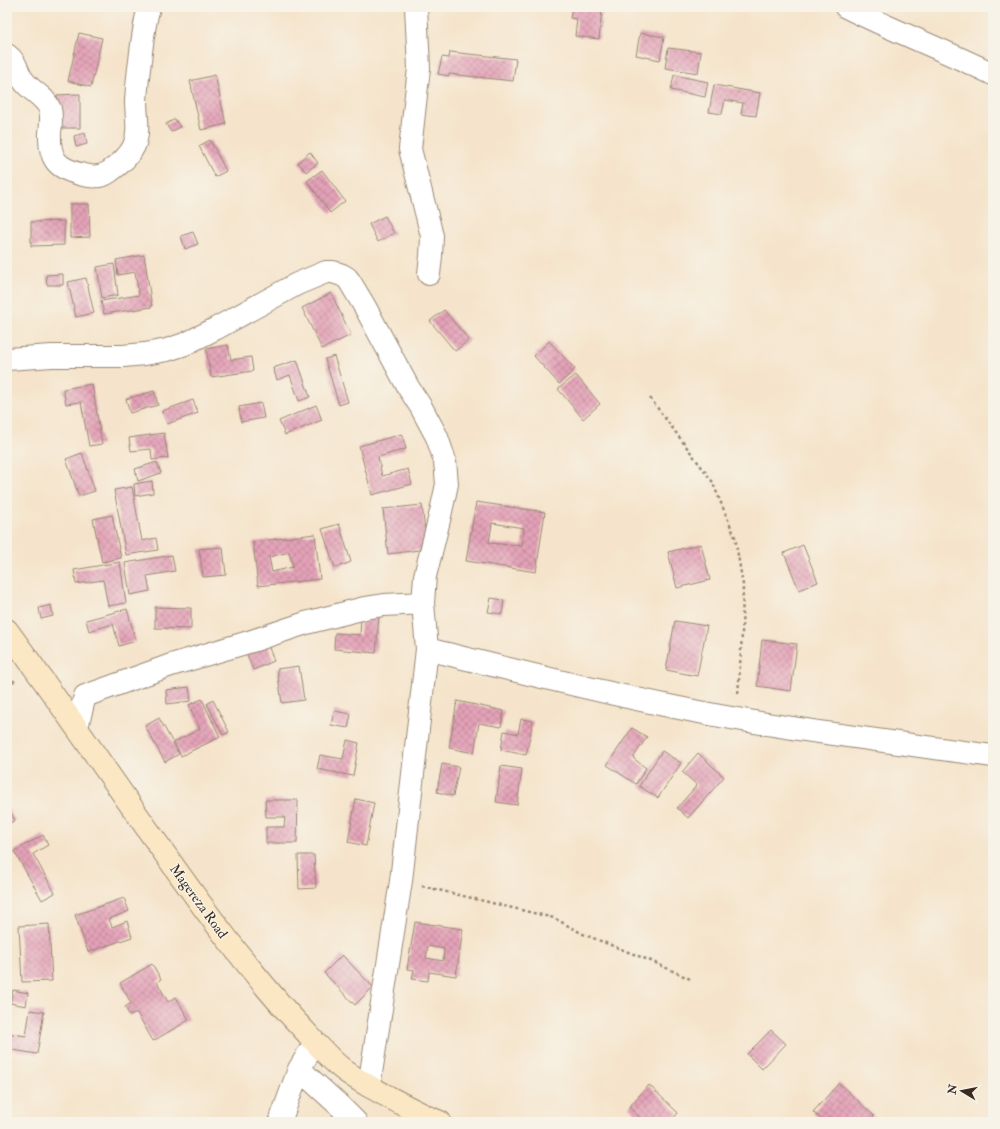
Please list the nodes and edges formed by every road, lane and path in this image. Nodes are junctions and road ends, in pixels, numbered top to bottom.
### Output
1 (149, 7) edge
2 (416, 7) edge
3 (846, 7) edge
4 (7, 55) edge
5 (993, 74) edge
6 (428, 274) dead end
7 (7, 360) edge
8 (650, 398) dead end
9 (423, 603) junction
10 (7, 630) edge
11 (426, 649) junction
12 (736, 718) junction
13 (77, 727) junction
14 (993, 756) edge
15 (400, 881) junction
16 (690, 979) dead end
17 (315, 1043) junction
18 (299, 1069) junction
19 (368, 1086) junction
20 (280, 1122) edge
21 (356, 1122) edge
22 (440, 1122) edge

1 - 4 street
2 - 6 street
3 - 5 street
7 - 9 street
8 - 12 path
9 - 11 street
9 - 13 street
10 - 13 street, Magereza Road
11 - 12 street
11 - 15 street
12 - 14 street
13 - 17 street, Magereza Road
15 - 16 path
15 - 19 street
17 - 18 street
17 - 19 street, Magereza Road
18 - 20 street
18 - 21 street
19 - 22 street, Magereza Road

